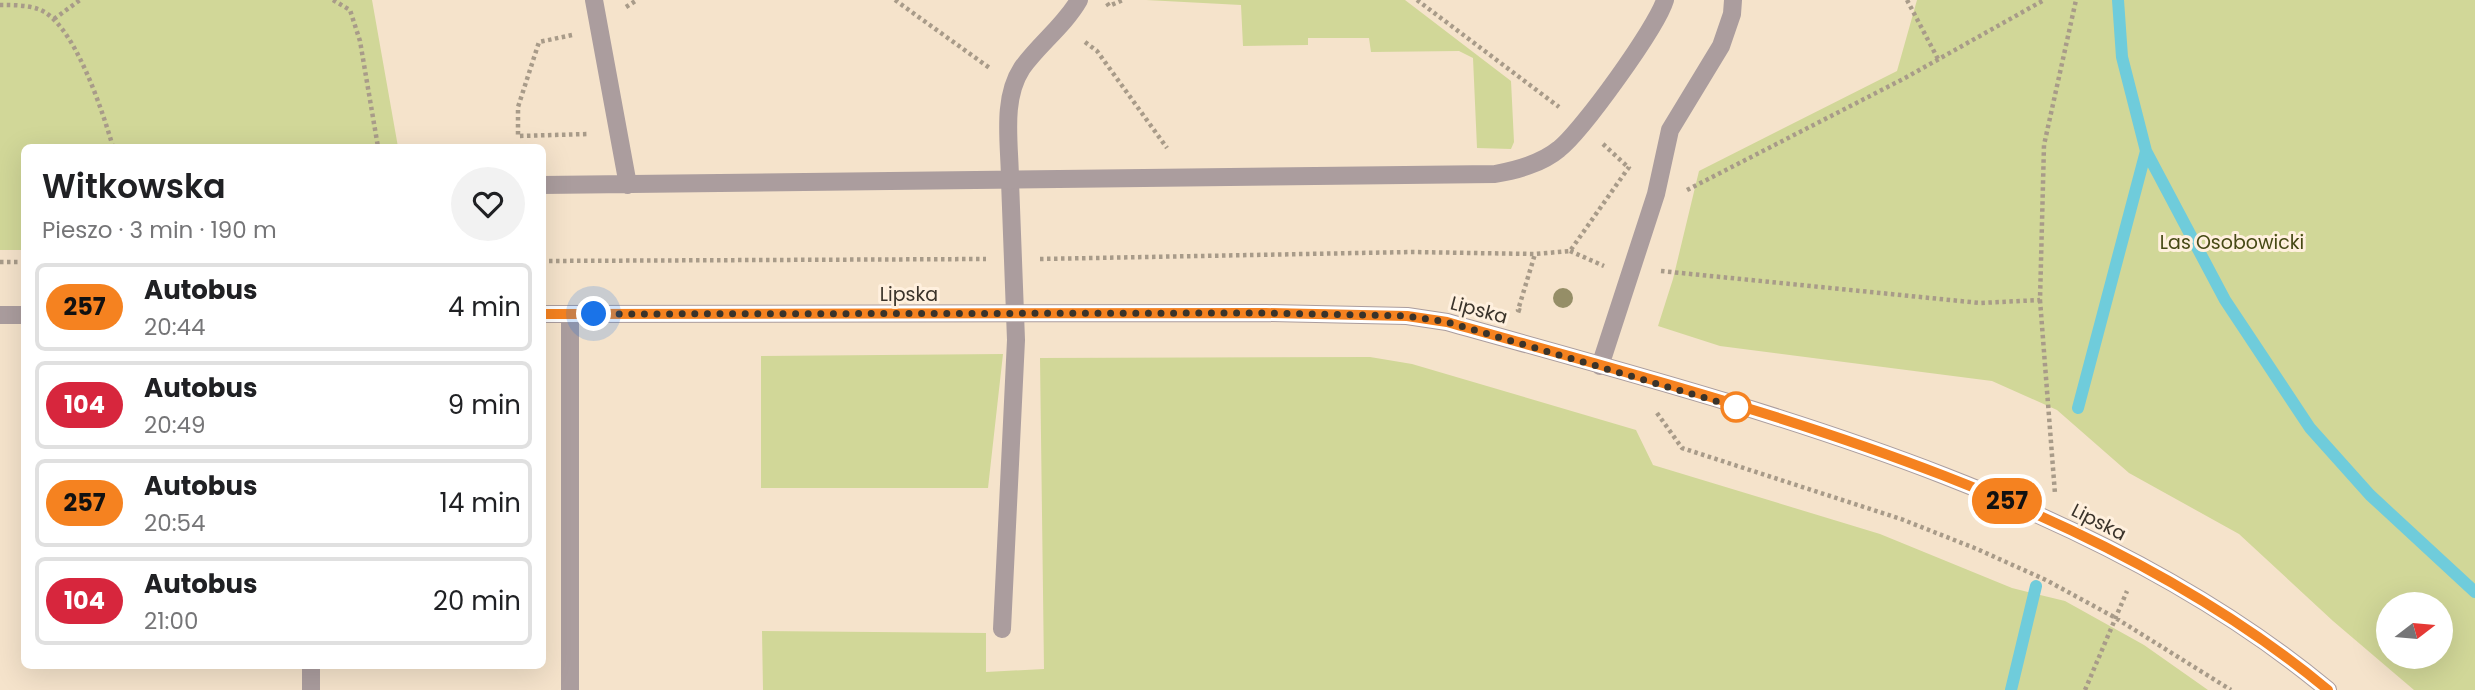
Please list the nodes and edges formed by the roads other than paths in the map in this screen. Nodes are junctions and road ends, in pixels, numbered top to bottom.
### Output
1 (594, 0) edge
2 (1079, 0) edge
3 (1665, 0) edge
4 (1733, 0) edge
5 (1010, 181) junction
6 (546, 185) edge
7 (628, 185) junction
8 (546, 314) edge
9 (570, 314) junction
10 (1013, 314) junction
11 (0, 315) edge
12 (21, 315) edge
13 (1600, 366) junction
14 (1002, 629) dead end
15 (311, 669) edge
16 (311, 690) edge
17 (570, 690) edge
18 (2328, 690) edge

1 - 7 street
2 - 5 street
3 - 5 street
4 - 13 street
5 - 7 street
5 - 10 street
6 - 7 street
8 - 9 street, Lipska
9 - 10 street, Lipska
9 - 17 street
10 - 13 street, Lipska
10 - 14 street
11 - 12 street
13 - 18 street, Lipska
15 - 16 street

